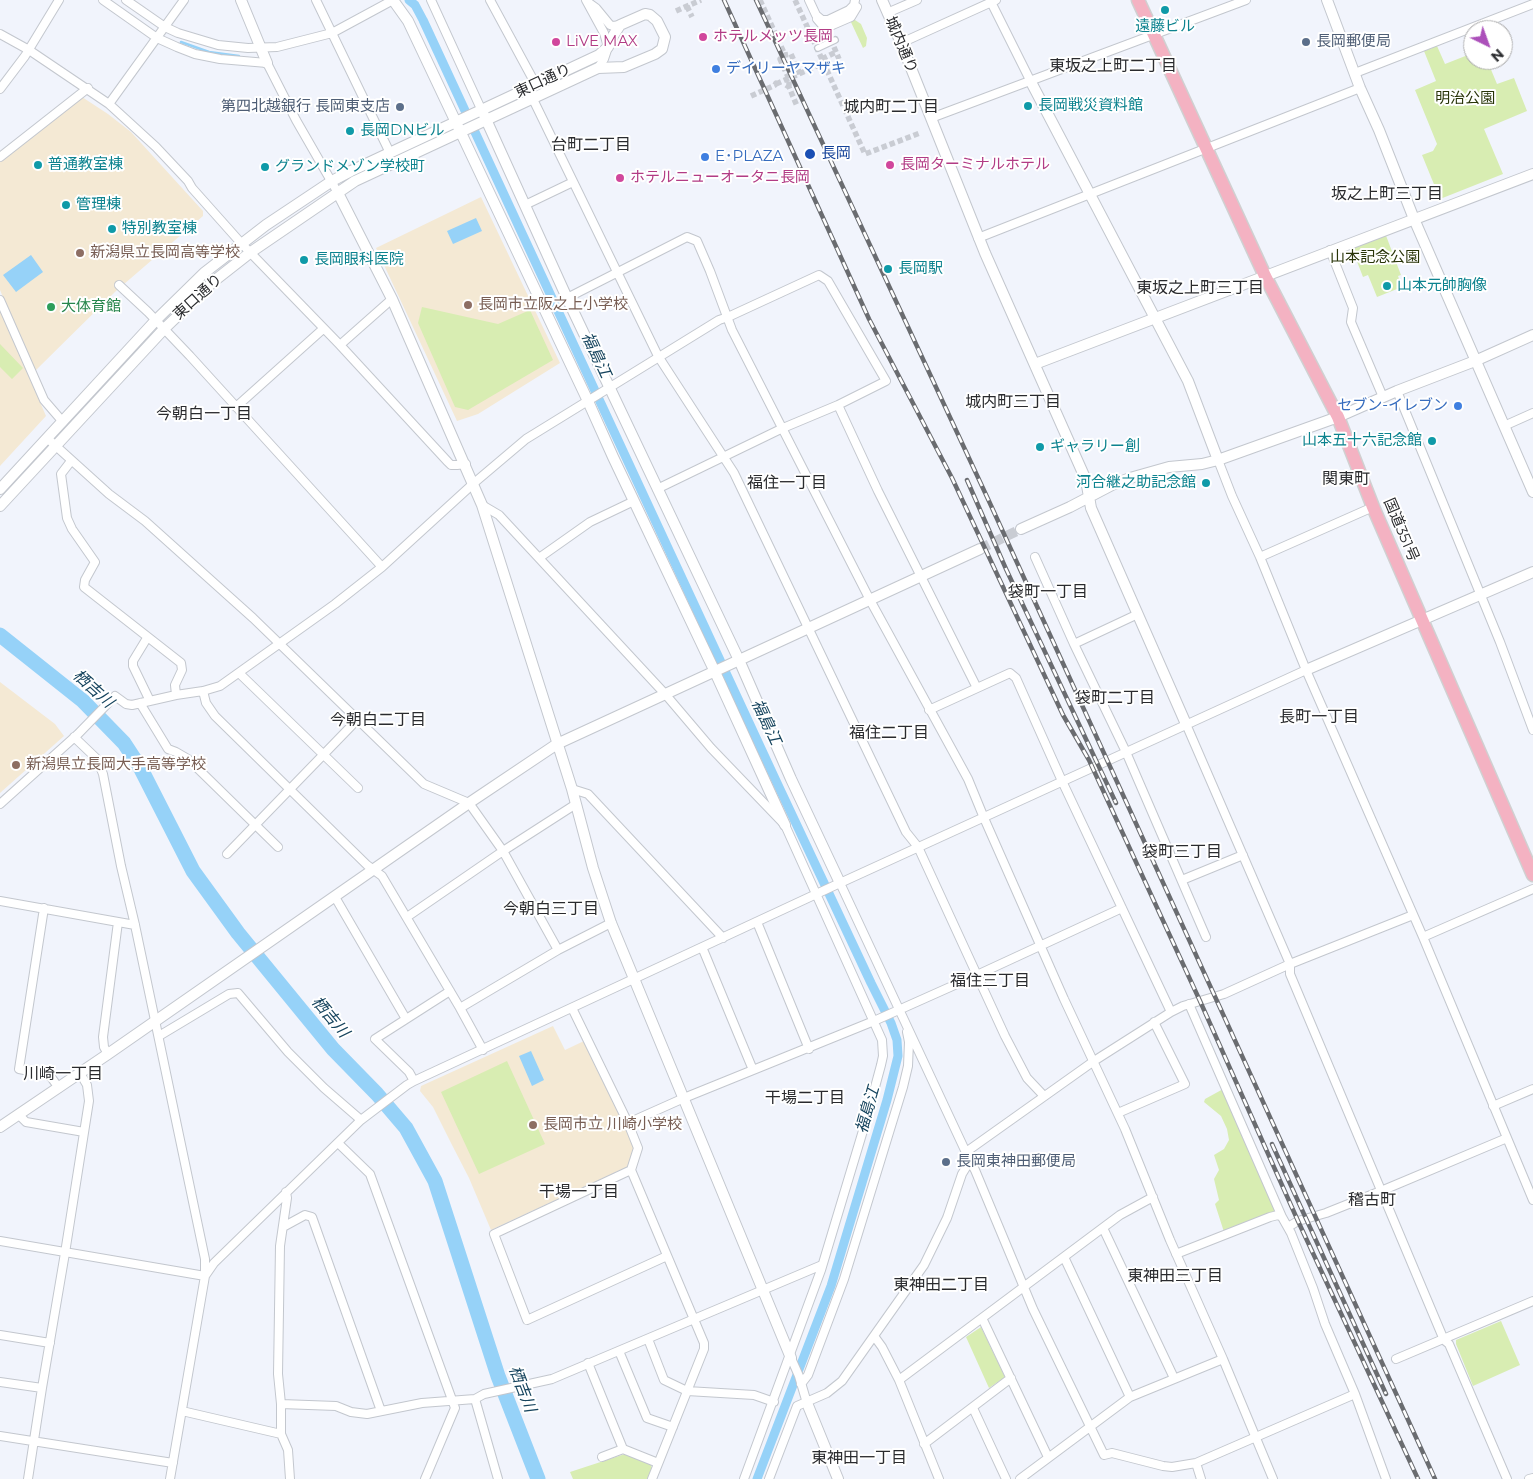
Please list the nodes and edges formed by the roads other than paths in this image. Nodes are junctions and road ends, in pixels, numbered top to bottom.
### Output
1 (59, 0) edge
2 (103, 0) edge
3 (126, 0) edge
4 (184, 0) edge
5 (241, 0) edge
6 (316, 0) edge
7 (393, 0) edge
8 (431, 0) edge
9 (490, 0) edge
10 (809, 0) edge
11 (856, 0) edge
12 (882, 0) edge
13 (917, 0) edge
14 (1138, 0) edge
15 (1246, 0) edge
16 (1328, 0) edge
17 (586, 1) edge
18 (992, 1) edge
19 (1533, 4) edge
20 (887, 12) junction
21 (620, 24) junction
22 (165, 27) junction
23 (332, 33) junction
24 (0, 34) edge
25 (1154, 35) junction
26 (157, 38) junction
27 (833, 43) dead end
28 (901, 43) junction
29 (608, 47) junction
30 (260, 48) junction
31 (818, 48) dead end
32 (29, 50) junction
33 (267, 63) junction
34 (598, 68) junction
35 (1355, 73) junction
36 (1031, 82) junction
37 (532, 87) junction
38 (0, 88) edge
39 (88, 88) junction
40 (1360, 88) junction
41 (533, 99) junction
42 (109, 104) junction
43 (482, 116) junction
44 (931, 118) junction
45 (460, 126) junction
46 (1206, 148) junction
47 (390, 153) junction
48 (0, 158) edge
49 (1533, 174) edge
50 (332, 181) junction
51 (573, 182) junction
52 (338, 193) junction
53 (1089, 193) junction
54 (526, 205) junction
55 (1414, 219) junction
56 (978, 238) junction
57 (241, 243) junction
58 (1330, 250) junction
59 (251, 252) junction
60 (617, 272) junction
61 (1265, 276) junction
62 (119, 285) dead end
63 (567, 298) junction
64 (392, 299) junction
65 (0, 300) edge
66 (728, 317) junction
67 (1154, 318) junction
68 (156, 320) junction
69 (164, 329) junction
70 (324, 329) junction
71 (1533, 335) edge
72 (340, 345) junction
73 (658, 356) junction
74 (1475, 361) junction
75 (1035, 364) junction
76 (608, 388) junction
77 (1397, 391) junction
78 (1382, 397) junction
79 (590, 398) junction
80 (838, 405) junction
81 (236, 407) junction
82 (1533, 413) edge
83 (1338, 417) junction
84 (62, 422) junction
85 (1504, 426) junction
86 (783, 428) junction
87 (47, 438) junction
88 (56, 447) junction
89 (723, 457) junction
90 (71, 460) junction
91 (1218, 460) junction
92 (466, 464) junction
93 (474, 483) junction
94 (0, 489) edge
95 (657, 489) junction
96 (1533, 492) edge
97 (1088, 497) junction
98 (634, 501) junction
99 (482, 505) junction
100 (0, 506) edge
101 (1373, 507) junction
102 (1021, 529) tunnel mouth
103 (980, 549) tunnel mouth
104 (1035, 557) dead end
105 (1260, 557) junction
106 (539, 558) junction
107 (382, 567) junction
108 (1533, 572) edge
109 (921, 576) junction
110 (1481, 595) junction
111 (870, 600) junction
112 (1138, 614) junction
113 (1424, 620) junction
114 (808, 628) junction
115 (147, 638) junction
116 (280, 643) junction
117 (1074, 644) junction
118 (736, 661) junction
119 (1306, 670) junction
120 (716, 671) junction
121 (239, 672) junction
122 (977, 688) junction
123 (202, 691) junction
124 (176, 695) junction
125 (666, 695) junction
126 (150, 701) junction
127 (140, 703) junction
128 (929, 710) junction
129 (357, 720) junction
130 (1186, 724) junction
131 (1533, 730) edge
132 (76, 735) junction
133 (557, 744) junction
134 (1126, 752) junction
135 (324, 754) junction
136 (1062, 781) junction
137 (358, 788) dead end
138 (572, 789) junction
139 (290, 790) junction
140 (469, 803) junction
141 (0, 804) edge
142 (576, 804) junction
143 (984, 818) junction
144 (256, 825) junction
145 (785, 826) junction
146 (278, 847) dead end
147 (918, 847) junction
148 (503, 851) junction
149 (227, 854) dead end
150 (1243, 855) junction
151 (374, 870) junction
152 (1533, 875) edge
153 (1182, 880) junction
154 (839, 883) junction
155 (1533, 889) edge
156 (819, 893) junction
157 (335, 897) junction
158 (0, 901) edge
159 (44, 908) junction
160 (1122, 908) junction
161 (1413, 915) junction
162 (408, 917) junction
163 (118, 922) junction
164 (757, 922) junction
165 (611, 924) junction
166 (135, 925) junction
167 (1206, 937) dead end
168 (1422, 937) junction
169 (723, 938) junction
170 (1042, 945) junction
171 (702, 948) junction
172 (558, 950) junction
173 (1290, 964) junction
174 (977, 975) junction
175 (635, 979) junction
176 (450, 991) junction
177 (1190, 1004) junction
178 (460, 1008) junction
179 (572, 1008) junction
180 (897, 1011) junction
181 (1171, 1012) junction
182 (406, 1019) junction
183 (877, 1020) junction
184 (905, 1020) junction
185 (155, 1021) junction
186 (1154, 1022) junction
187 (159, 1036) junction
188 (809, 1049) junction
189 (483, 1050) junction
190 (108, 1054) junction
191 (1094, 1062) junction
192 (753, 1070) junction
193 (80, 1073) junction
194 (410, 1083) junction
195 (59, 1088) junction
196 (1533, 1089) edge
197 (1044, 1096) junction
198 (684, 1098) junction
199 (1493, 1106) junction
200 (1118, 1113) junction
201 (18, 1115) junction
202 (363, 1118) junction
203 (628, 1123) junction
204 (1, 1125) edge
205 (84, 1132) junction
206 (1507, 1138) junction
207 (338, 1143) junction
208 (966, 1152) junction
209 (970, 1161) junction
210 (632, 1170) junction
211 (1381, 1191) junction
212 (286, 1192) junction
213 (1153, 1197) junction
214 (1533, 1200) edge
215 (1282, 1217) junction
216 (283, 1227) junction
217 (1288, 1227) junction
218 (1103, 1228) junction
219 (0, 1241) edge
220 (65, 1253) junction
221 (1176, 1254) junction
222 (668, 1256) junction
223 (1064, 1257) junction
224 (822, 1265) junction
225 (205, 1276) junction
226 (1024, 1286) junction
227 (764, 1290) junction
228 (1533, 1301) edge
229 (982, 1318) junction
230 (694, 1320) junction
231 (0, 1335) edge
232 (874, 1336) junction
233 (648, 1339) junction
234 (1444, 1340) junction
235 (50, 1343) junction
236 (619, 1351) junction
237 (790, 1356) junction
238 (1223, 1359) junction
239 (1396, 1359) dead end
240 (588, 1364) junction
241 (1011, 1378) junction
242 (1174, 1378) junction
243 (800, 1380) junction
244 (899, 1380) junction
245 (0, 1382) edge
246 (42, 1388) junction
247 (687, 1391) junction
248 (1355, 1394) junction
249 (1130, 1397) junction
250 (475, 1399) junction
251 (453, 1400) junction
252 (774, 1402) junction
253 (807, 1403) junction
254 (281, 1404) junction
255 (973, 1408) junction
256 (182, 1411) junction
257 (381, 1411) junction
258 (672, 1427) junction
259 (1090, 1427) junction
260 (281, 1434) junction
261 (0, 1436) edge
262 (1255, 1438) junction
263 (34, 1442) junction
264 (924, 1444) junction
265 (623, 1449) junction
266 (602, 1457) dead end
267 (1048, 1457) junction
268 (173, 1463) junction
269 (1196, 1463) junction
270 (658, 1464) junction
271 (1533, 1478) edge
272 (28, 1479) edge
273 (170, 1479) edge
274 (290, 1479) edge
275 (424, 1479) edge
276 (498, 1479) edge
277 (652, 1479) edge
278 (744, 1479) edge
279 (769, 1479) edge
280 (838, 1479) edge
281 (940, 1479) edge
282 (1006, 1479) edge
283 (1020, 1479) edge
284 (1201, 1479) edge
285 (1273, 1479) edge
286 (1386, 1479) edge
287 (1507, 1479) edge
288 (1529, 1479) edge

1 - 32 street
2 - 26 street
3 - 22 street
4 - 22 street
5 - 30 street
6 - 23 street
7 - 23 street
7 - 45 street
8 - 43 street
9 - 37 street
10 - 11 street
12 - 20 street, 城内通り
13 - 20 street
14 - 25 highway, 国道351号
15 - 25 street
16 - 35 street
17 - 21 street
17 - 29 street
18 - 28 street
18 - 36 street
19 - 35 street
20 - 28 street, 城内通り
21 - 29 street
21 - 34 street
22 - 26 street
22 - 30 street
23 - 30 street
23 - 47 street
24 - 32 street
25 - 36 street
25 - 46 highway, 国道351号
26 - 33 street
26 - 42 street
27 - 31 street
28 - 44 street, 城内通り
29 - 34 street
29 - 37 street, 東口通り
30 - 33 street
32 - 38 street
32 - 39 street
33 - 50 street
34 - 41 street, 東口通り
35 - 40 street
36 - 44 street
36 - 53 street
37 - 41 street
37 - 43 street, 東口通り
39 - 42 street
39 - 48 street
40 - 46 street
40 - 55 street
41 - 43 street, 東口通り
41 - 51 street
42 - 57 street
43 - 45 street
43 - 54 street
44 - 56 street, 城内通り
45 - 47 street, 東口通り
45 - 52 street, 東口通り
45 - 79 street
46 - 53 street
46 - 61 highway, 国道351号
47 - 50 street, 東口通り
49 - 55 street
50 - 52 street
50 - 57 street, 東口通り
51 - 54 street
51 - 60 street
52 - 59 street, 東口通り
52 - 64 street
53 - 56 street
53 - 67 street
54 - 63 street
55 - 58 street
55 - 74 street
56 - 75 street, 城内通り
57 - 59 street
57 - 68 street, 東口通り
58 - 61 street
58 - 78 street
59 - 69 street, 東口通り
59 - 70 street
60 - 63 street
60 - 66 street
60 - 73 street
61 - 67 street
61 - 83 highway, 国道351号
62 - 68 street
63 - 76 street
64 - 72 street
64 - 92 street
65 - 84 street
66 - 73 street
66 - 80 street
66 - 86 street
67 - 75 street
67 - 91 street
68 - 69 street
68 - 84 street, 東口通り
69 - 81 street
69 - 88 street, 東口通り
70 - 72 street
70 - 81 street
71 - 74 street
72 - 92 street
73 - 76 street
73 - 89 street
74 - 77 street
74 - 85 street
75 - 97 street, 城内通り
76 - 79 street
76 - 95 street
77 - 78 street
77 - 110 street
78 - 83 street
79 - 93 street
79 - 98 street
80 - 86 street
80 - 109 street
81 - 107 street
82 - 85 street
83 - 91 street
83 - 101 highway, 国道351号
84 - 87 street, 東口通り
85 - 96 street
86 - 89 street
86 - 111 street
87 - 88 street
87 - 94 street, 東口通り
88 - 90 street
88 - 100 street, 東口通り
89 - 95 street
89 - 114 street
90 - 115 street
90 - 116 street
91 - 97 street
91 - 105 street
92 - 93 street
93 - 99 street
93 - 107 street
95 - 118 street
97 - 102 street
97 - 112 street, 城内通り
98 - 106 street
98 - 120 street
99 - 106 street
99 - 133 street
101 - 105 street
101 - 113 highway, 国道351号
103 - 109 street
104 - 117 street
105 - 119 street
106 - 125 street
107 - 116 street
108 - 110 street
109 - 111 street
109 - 122 street
110 - 113 street
110 - 131 street
111 - 114 street
111 - 128 street
112 - 117 street
112 - 130 street, 城内通り
113 - 119 street
113 - 152 highway, 国道351号
114 - 118 street
114 - 147 street
115 - 124 street
115 - 126 street
116 - 121 street
116 - 129 street
117 - 134 street
118 - 120 street
118 - 154 street
119 - 130 street
119 - 161 street
120 - 125 street
120 - 145 street
121 - 123 street
121 - 135 street
122 - 128 street
122 - 136 street
123 - 124 street
123 - 139 street
124 - 126 street
125 - 133 street
125 - 145 street
126 - 127 street
127 - 132 street
127 - 144 street
128 - 143 street
129 - 135 street
129 - 140 street
130 - 134 street
130 - 150 street
132 - 141 street
132 - 166 street
133 - 138 street
133 - 140 street
134 - 136 street
134 - 153 street
135 - 137 street
135 - 139 street
136 - 143 street
136 - 160 street
138 - 142 street
138 - 169 street
139 - 144 street
139 - 151 street
140 - 148 street
140 - 151 street
142 - 148 street
142 - 165 street
143 - 147 street
143 - 170 street
144 - 146 street
144 - 149 street
145 - 156 street
147 - 154 street
147 - 174 street
148 - 162 street
148 - 172 street
150 - 153 street
150 - 173 street
151 - 157 street
151 - 162 street
153 - 167 street
154 - 156 street
154 - 180 street
155 - 168 street
156 - 164 street
156 - 183 street
157 - 182 street
157 - 185 street
158 - 159 street
159 - 163 street
159 - 195 street
160 - 170 street
160 - 181 street
161 - 168 street
161 - 173 street
162 - 176 street
163 - 166 street
163 - 190 street
164 - 169 street
164 - 188 street
165 - 172 street
165 - 175 street
166 - 185 street
168 - 199 street
169 - 171 street
170 - 174 street
170 - 191 street
171 - 175 street
171 - 192 street
172 - 178 street
173 - 177 street
173 - 211 street
174 - 180 street
174 - 197 street
175 - 179 street
175 - 198 street
176 - 178 street
176 - 182 street
177 - 181 street
177 - 215 street
178 - 189 street
179 - 189 street
179 - 203 street
180 - 183 street
180 - 184 street
181 - 186 street
182 - 194 street
183 - 188 street
183 - 224 street
184 - 208 street
184 - 243 street
185 - 187 street
185 - 190 street
186 - 191 street
186 - 200 street
187 - 202 street
187 - 225 street
188 - 192 street
189 - 194 street
190 - 193 street
191 - 197 street
191 - 200 street
192 - 198 street
193 - 195 street
193 - 205 street
194 - 202 street
195 - 201 street
196 - 199 street
197 - 208 street
198 - 203 street
198 - 227 street
199 - 206 street
200 - 213 street
201 - 204 street
201 - 205 street
202 - 207 street
203 - 210 street
205 - 220 street
206 - 211 street
206 - 214 street
207 - 212 street
207 - 251 street
208 - 209 street
209 - 226 street
209 - 232 street
210 - 222 street
210 - 222 street
211 - 217 street
211 - 234 street
212 - 216 street
212 - 225 street
213 - 218 street
213 - 221 street
215 - 217 street
215 - 221 street
216 - 254 street
216 - 257 street
217 - 248 street
218 - 223 street
218 - 242 street
219 - 220 street
220 - 225 street
220 - 235 street
221 - 238 street
222 - 230 street
223 - 226 street
223 - 249 street
224 - 227 street
224 - 237 street
225 - 256 street
226 - 229 street
226 - 259 street
227 - 230 street
227 - 237 street
228 - 234 street
229 - 241 street
229 - 244 street
230 - 233 street
230 - 247 street
231 - 235 street
232 - 244 street
232 - 253 street
233 - 236 street
233 - 247 street
234 - 239 street
234 - 287 street
235 - 246 street
236 - 240 street
236 - 258 street
237 - 243 street
237 - 252 street
238 - 242 street
238 - 262 street
240 - 250 street
240 - 265 street
241 - 255 street
241 - 267 street
242 - 249 street
243 - 253 street
244 - 264 street
245 - 246 street
246 - 263 street
247 - 252 street
247 - 258 street
248 - 262 street
248 - 286 street
249 - 259 street
250 - 251 street
250 - 276 street
251 - 257 street
251 - 275 street
252 - 278 street
253 - 279 street
253 - 280 street
254 - 257 street
254 - 260 street
255 - 264 street
255 - 282 street
256 - 260 street
256 - 268 street
258 - 270 street
259 - 267 street
259 - 269 street
260 - 274 street
261 - 263 street
262 - 269 street
262 - 285 street
263 - 268 street
263 - 272 street
264 - 281 street
265 - 266 street
265 - 270 street
267 - 283 street
268 - 273 street
269 - 284 street
270 - 277 street
271 - 288 street

